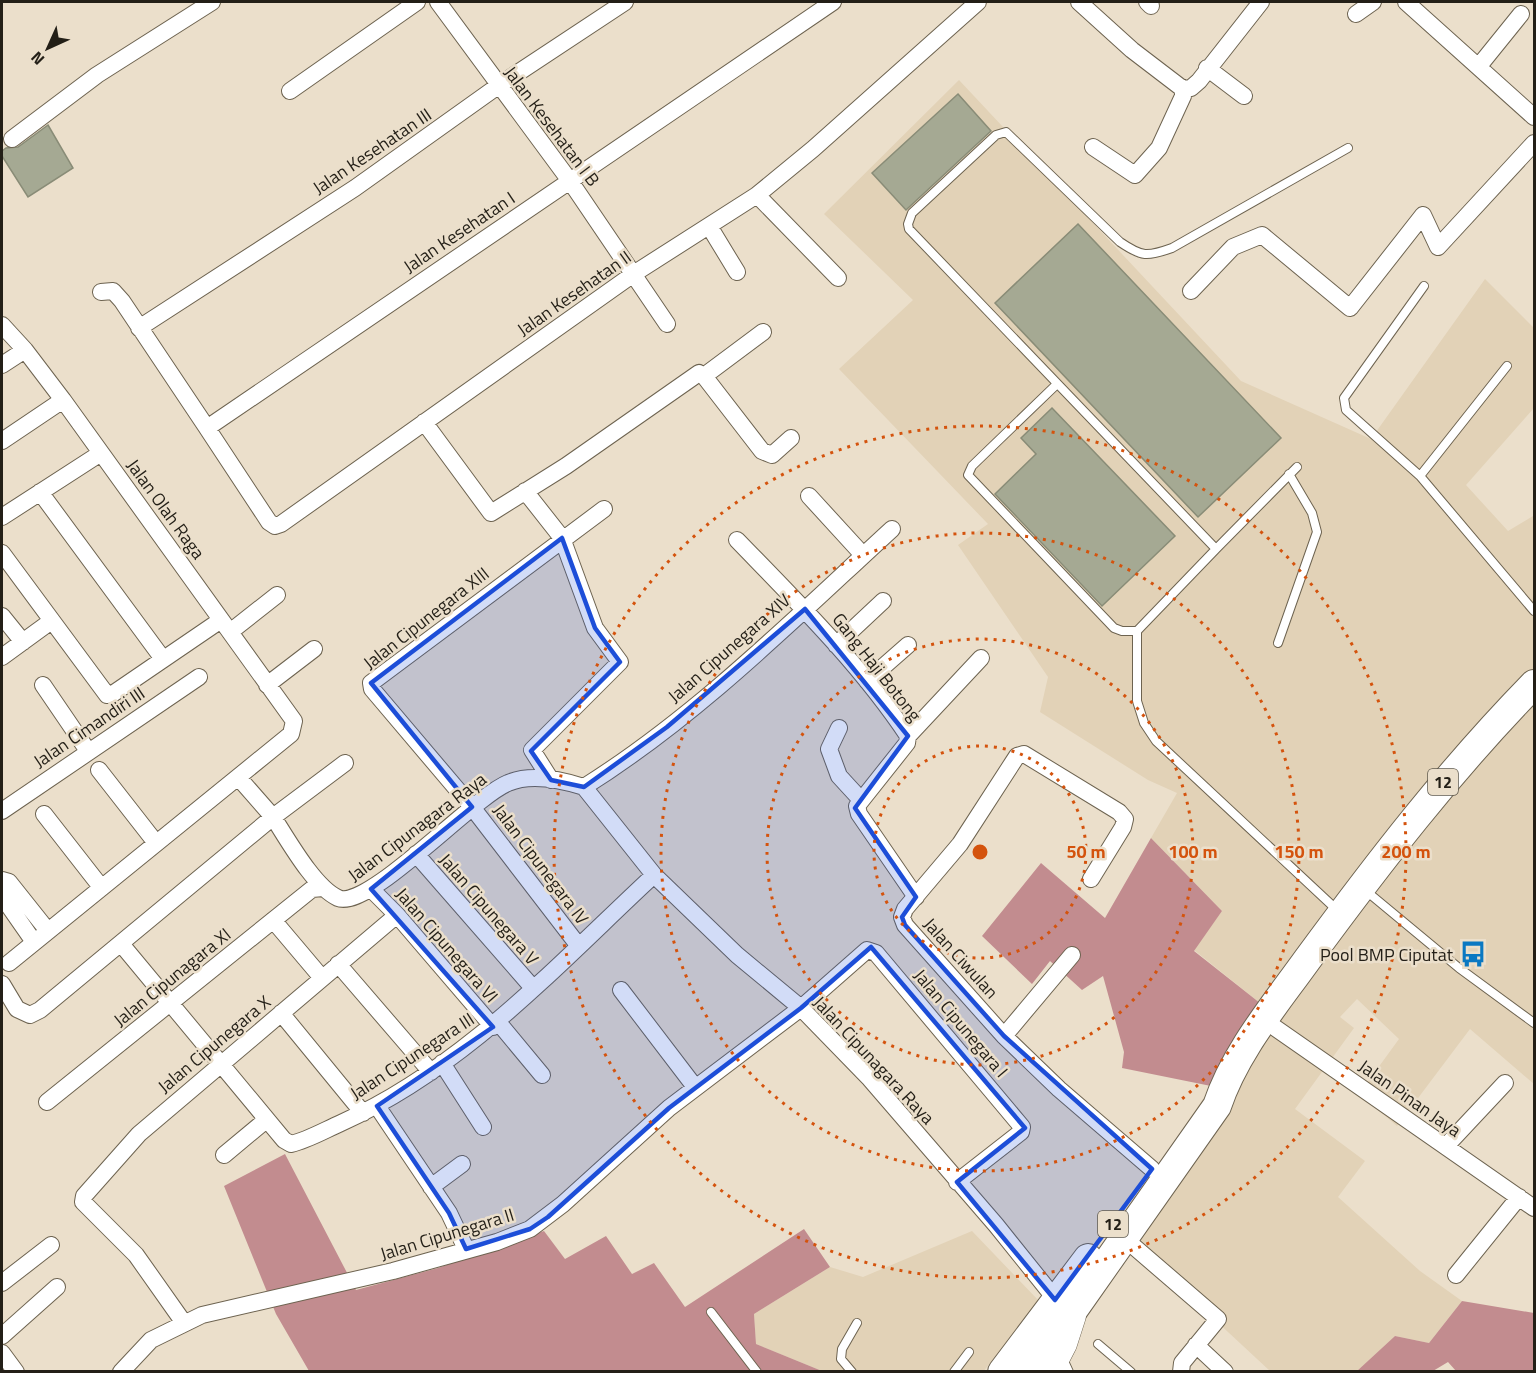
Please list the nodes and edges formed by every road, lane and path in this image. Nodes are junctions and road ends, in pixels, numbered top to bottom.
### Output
1 (212, 2) edge
2 (417, 2) edge
3 (438, 2) edge
4 (625, 2) edge
5 (833, 2) edge
6 (978, 2) edge
7 (1078, 2) edge
8 (1261, 2) edge
9 (1373, 2) edge
10 (1406, 2) edge
11 (1356, 14) dead end
12 (1521, 14) dead end
13 (1479, 66) junction
14 (1207, 68) junction
15 (498, 86) junction
16 (1183, 89) junction
17 (290, 91) dead end
18 (1244, 96) dead end
19 (1534, 117) edge
20 (12, 139) dead end
21 (1534, 143) edge
22 (1094, 147) dead end
23 (1348, 148) dead end
24 (570, 181) junction
25 (757, 195) junction
26 (709, 226) junction
27 (737, 272) dead end
28 (635, 273) junction
29 (838, 278) dead end
30 (1424, 286) dead end
31 (1191, 291) dead end
32 (101, 292) dead end
33 (667, 324) dead end
34 (2, 325) edge
35 (139, 328) junction
36 (763, 332) dead end
37 (25, 350) junction
38 (2, 364) edge
39 (1507, 366) dead end
40 (704, 376) junction
41 (1057, 384) junction
42 (63, 400) junction
43 (424, 422) junction
44 (207, 428) junction
45 (791, 438) dead end
46 (2, 441) edge
47 (101, 453) junction
48 (1297, 467) dead end
49 (1289, 474) junction
50 (1420, 476) junction
51 (525, 491) junction
52 (40, 492) junction
53 (809, 496) dead end
54 (604, 509) dead end
55 (2, 517) edge
56 (892, 529) dead end
57 (562, 538) junction
58 (737, 540) dead end
59 (1216, 549) junction
60 (2, 553) edge
61 (863, 555) junction
62 (277, 595) dead end
63 (883, 601) dead end
64 (805, 609) junction
65 (1534, 611) edge
66 (2, 616) edge
67 (50, 622) junction
68 (226, 626) junction
69 (1137, 631) junction
70 (22, 642) junction
71 (1278, 642) dead end
72 (836, 645) junction
73 (908, 645) dead end
74 (314, 649) dead end
75 (2, 657) edge
76 (981, 658) dead end
77 (163, 659) junction
78 (199, 676) dead end
79 (867, 681) junction
80 (1534, 684) edge
81 (43, 685) dead end
82 (267, 685) junction
83 (839, 728) dead end
84 (908, 736) junction
85 (88, 751) junction
86 (345, 763) dead end
87 (99, 770) dead end
88 (238, 777) junction
89 (550, 780) junction
90 (584, 787) junction
91 (861, 800) junction
92 (4, 805) edge
93 (472, 807) junction
94 (44, 813) dead end
95 (273, 817) junction
96 (156, 843) junction
97 (416, 854) junction
98 (654, 875) junction
99 (1091, 879) dead end
100 (2, 880) edge
101 (101, 887) junction
102 (1361, 887) junction
103 (323, 888) junction
104 (370, 889) junction
105 (2, 896) edge
106 (916, 897) junction
107 (1341, 914) junction
108 (397, 915) junction
109 (273, 920) junction
110 (48, 931) junction
111 (34, 942) junction
112 (122, 945) junction
113 (578, 945) junction
114 (1072, 955) dead end
115 (9, 963) dead end
116 (338, 964) junction
117 (322, 978) junction
118 (2, 984) edge
119 (533, 988) junction
120 (621, 990) dead end
121 (170, 1003) junction
122 (801, 1008) junction
123 (281, 1013) junction
124 (1264, 1020) junction
125 (1534, 1023) edge
126 (495, 1024) junction
127 (1004, 1035) junction
128 (220, 1066) junction
129 (436, 1067) junction
130 (542, 1075) dead end
131 (1226, 1078) junction
132 (1505, 1083) dead end
133 (695, 1087) junction
134 (47, 1102) dead end
135 (370, 1109) junction
136 (266, 1120) junction
137 (483, 1127) dead end
138 (1446, 1146) junction
139 (224, 1155) dead end
140 (462, 1164) dead end
141 (1152, 1169) junction
142 (957, 1182) junction
143 (431, 1186) junction
144 (1519, 1197) junction
145 (1534, 1208) edge
146 (1124, 1238) junction
147 (51, 1245) dead end
148 (466, 1250) junction
149 (1456, 1275) dead end
150 (2, 1283) edge
151 (57, 1287) dead end
152 (711, 1312) dead end
153 (184, 1323) junction
154 (857, 1323) dead end
155 (1064, 1332) edge
156 (2, 1336) edge
157 (1098, 1344) dead end
158 (1196, 1345) junction
159 (969, 1352) dead end
160 (2, 1353) edge
161 (16, 1371) edge
162 (122, 1371) edge
163 (757, 1371) edge
164 (852, 1371) edge
165 (954, 1371) edge
166 (1002, 1371) edge
167 (1027, 1371) edge
168 (1046, 1371) edge
169 (1131, 1371) edge
170 (1180, 1371) edge
171 (1225, 1371) edge

1 - 20 street
2 - 17 street
3 - 15 street, Jalan Kesehatan I B
4 - 15 street, Jalan Kesehatan III
5 - 24 street, Jalan Kesehatan I
6 - 25 street, Jalan Kesehatan II
7 - 16 street
8 - 14 street
9 - 11 street
10 - 13 street
12 - 13 street
13 - 19 street
14 - 16 street
14 - 18 street
15 - 24 street, Jalan Kesehatan I B
15 - 35 street, Jalan Kesehatan III
16 - 22 street
21 - 31 street
23 - 41 lane
24 - 28 street, Jalan Kesehatan I B
24 - 44 street, Jalan Kesehatan I
25 - 26 street, Jalan Kesehatan II
25 - 29 street
26 - 27 street
26 - 28 street, Jalan Kesehatan II
28 - 33 street, Jalan Kesehatan I B
28 - 43 street, Jalan Kesehatan II
30 - 50 lane
32 - 35 street
34 - 37 street, Jalan Olah Raga
35 - 44 street
36 - 40 street
37 - 38 street
37 - 42 street, Jalan Olah Raga
39 - 50 lane
40 - 45 street
40 - 51 street
41 - 59 lane
41 - 69 lane
42 - 46 street
42 - 47 street, Jalan Olah Raga
43 - 44 street, Jalan Kesehatan II
43 - 51 street
47 - 52 street
47 - 68 street, Jalan Olah Raga
48 - 49 lane
49 - 59 lane
49 - 71 lane
50 - 65 lane
51 - 57 street
52 - 55 street
52 - 77 street
53 - 61 street
54 - 57 street, Jalan Cipunegara XIII
56 - 61 street, Jalan Cipunegara XIV
57 - 89 street
57 - 93 street, Jalan Cipunegara XIII
58 - 64 street, Gang Haji Botong
59 - 69 lane
60 - 67 street
61 - 64 street, Jalan Cipunegara XIV
62 - 68 street
63 - 72 street
64 - 72 street, Gang Haji Botong
64 - 90 street, Jalan Cipunegara XIV
66 - 70 street
67 - 70 street
67 - 77 street
68 - 77 street
68 - 82 street, Jalan Olah Raga
69 - 107 lane
70 - 75 street
72 - 79 street, Gang Haji Botong
73 - 79 street
74 - 82 street
76 - 84 street
78 - 85 street, Jalan Cimandiri III
79 - 84 street, Gang Haji Botong
80 - 102 highway, 12
81 - 85 street
82 - 88 street, Jalan Olah Raga
83 - 91 street
84 - 91 street, Gang Haji Botong
85 - 92 street, Jalan Cimandiri III
86 - 95 street
87 - 96 street
88 - 95 street
88 - 96 street
89 - 90 street, Jalan Cipunagara Raya
89 - 93 street, Jalan Cipunagara Raya
90 - 98 street, Jalan Cipunagara Raya
91 - 106 street
93 - 97 street, Jalan Cipunagara Raya
93 - 113 street, Jalan Cipunegara IV
94 - 101 street
95 - 103 street
95 - 112 street
96 - 101 street
97 - 104 street, Jalan Cipunagara Raya
97 - 119 street, Jalan Cipunegara V
98 - 113 street, Jalan Cipunegara III
98 - 122 street, Jalan Cipunagara Raya
99 - 106 street, Jalan Ciwulan
100 - 110 street
101 - 110 street
102 - 107 highway, 12
102 - 125 lane
103 - 104 street, Jalan Cipunagara Raya
103 - 109 street, Jalan Cipunagara XI
104 - 108 street, Jalan Cipunegara VI
105 - 111 street
106 - 127 street, Jalan Ciwulan
107 - 124 highway, 12
108 - 116 street, Jalan Cipunegara X
108 - 126 street, Jalan Cipunegara VI
109 - 117 street
109 - 121 street, Jalan Cipunagara XI
110 - 111 street
111 - 115 street
112 - 118 street
112 - 121 street, Jalan Cipunegara III
113 - 119 street, Jalan Cipunegara III
114 - 127 street
116 - 117 street, Jalan Cipunegara X
116 - 129 street
117 - 123 street, Jalan Cipunegara X
119 - 126 street, Jalan Cipunegara III
120 - 133 street
121 - 128 street, Jalan Cipunegara III
121 - 134 street, Jalan Cipunagara XI
122 - 133 street, Jalan Cipunegara II
122 - 142 street, Jalan Cipunagara Raya
122 - 142 street, Jalan Cipunegara I
123 - 128 street, Jalan Cipunegara X
123 - 135 street
124 - 131 highway, 12
124 - 138 street, Jalan Pinan Jaya
126 - 129 street, Jalan Cipunegara III
126 - 130 street, Jalan Cipunegara VI
127 - 141 street, Jalan Ciwulan
128 - 136 street, Jalan Cipunegara III
128 - 153 street, Jalan Cipunegara X
129 - 135 street, Jalan Cipunegara III
129 - 137 street
131 - 141 highway, 12
131 - 146 highway, 12
132 - 138 street
133 - 148 street, Jalan Cipunegara II
135 - 136 street, Jalan Cipunegara III
135 - 143 street
136 - 139 street
138 - 144 street, Jalan Pinan Jaya
140 - 143 street
141 - 155 highway, 12
142 - 155 street, Jalan Cipunagara Raya
143 - 148 street
144 - 145 street, Jalan Pinan Jaya
144 - 149 street
146 - 155 highway, 12
146 - 158 street
147 - 150 street
148 - 153 street, Jalan Cipunegara II
151 - 156 street
152 - 163 lane
153 - 162 street, Jalan Cipunegara II
154 - 164 lane
155 - 166 highway, 12
155 - 167 highway, 12
155 - 168 highway
157 - 169 lane
158 - 170 street
158 - 171 street
159 - 165 lane
160 - 161 street

